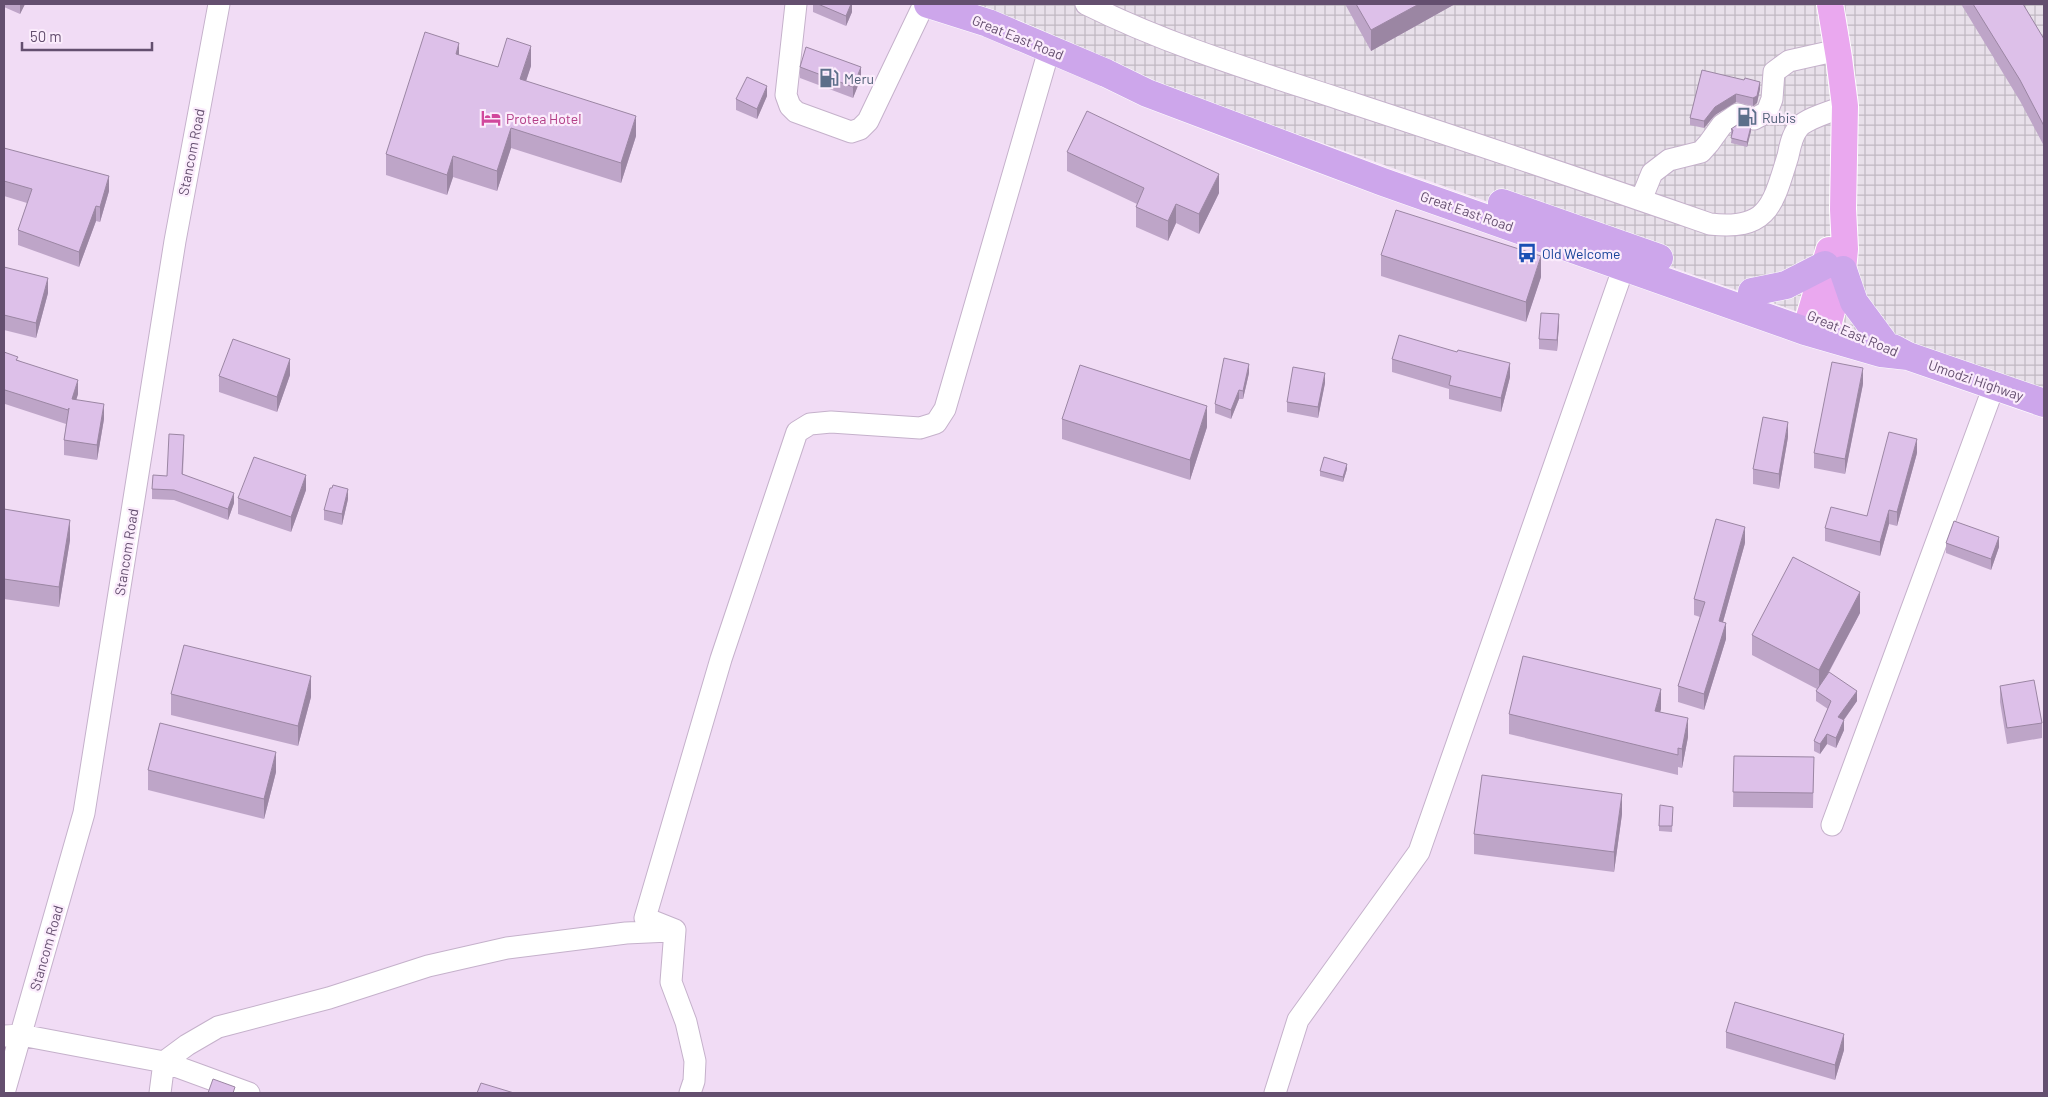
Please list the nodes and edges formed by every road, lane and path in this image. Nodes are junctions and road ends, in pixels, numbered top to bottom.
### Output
1 (219, 4) edge
2 (796, 4) edge
3 (924, 4) edge
4 (928, 4) edge
5 (1086, 4) edge
6 (1830, 4) edge
7 (1049, 50) junction
8 (1838, 50) junction
9 (1844, 106) junction
10 (1641, 200) junction
11 (1627, 256) junction
12 (1834, 267) junction
13 (1752, 292) junction
14 (1817, 326) junction
15 (1896, 350) junction
16 (1994, 386) junction
17 (2044, 403) edge
18 (1832, 825) dead end
19 (675, 930) junction
20 (13, 1035) edge
21 (164, 1062) junction
22 (4, 1093) edge
23 (160, 1093) edge
24 (249, 1093) edge
25 (690, 1093) edge
26 (1275, 1093) edge

1 - 20 street, Stancom Road
2 - 3 street
4 - 7 highway, Great East Road
5 - 10 street
6 - 8 main road
7 - 11 highway, Great East Road
7 - 19 street
8 - 9 main road
8 - 10 street
9 - 10 street
9 - 12 main road
11 - 13 highway, Great East Road
11 - 14 highway, Great East Road
11 - 26 street
12 - 13 highway
12 - 14 main road
12 - 15 highway
13 - 14 highway, Great East Road
14 - 15 highway, Great East Road
15 - 16 highway, Umodzi Highway
16 - 17 highway, Umodzi Highway
16 - 18 street
19 - 21 street
19 - 25 street
20 - 21 street
20 - 22 street, Stancom Road
21 - 23 street
21 - 24 street

